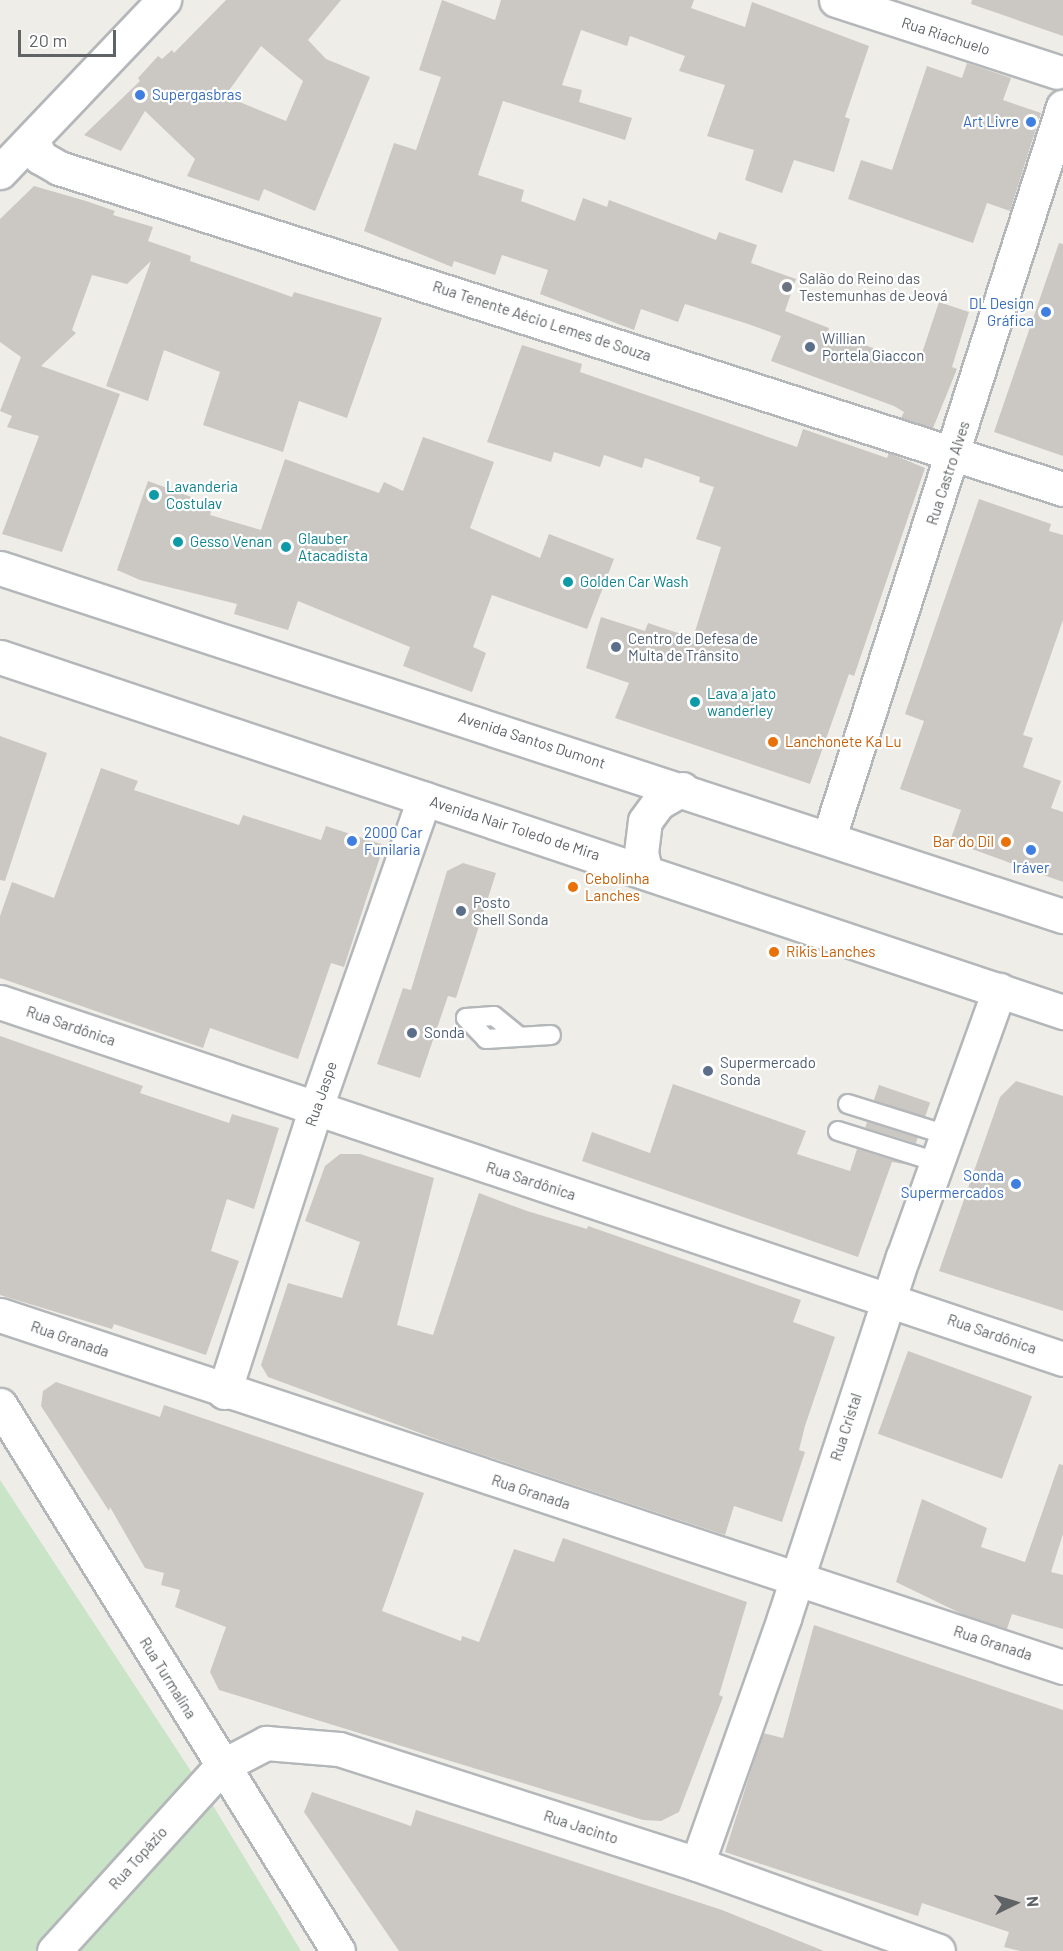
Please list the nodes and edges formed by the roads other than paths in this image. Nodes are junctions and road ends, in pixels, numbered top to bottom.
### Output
1 (164, 0) edge
2 (836, 0) edge
3 (1061, 75) edge
4 (1063, 107) edge
5 (32, 139) junction
6 (0, 172) edge
7 (955, 452) junction
8 (1063, 489) edge
9 (0, 568) edge
10 (0, 657) edge
11 (682, 789) junction
12 (424, 799) junction
13 (829, 837) junction
14 (645, 870) junction
15 (1063, 916) edge
16 (999, 990) junction
17 (0, 1002) edge
18 (1063, 1012) edge
19 (551, 1035) dead end
20 (519, 1036) dead end
21 (848, 1104) dead end
22 (315, 1110) junction
23 (838, 1131) dead end
24 (942, 1148) junction
25 (889, 1299) junction
26 (0, 1315) edge
27 (1063, 1359) edge
28 (224, 1392) junction
29 (0, 1404) edge
30 (796, 1579) junction
31 (1063, 1666) edge
32 (222, 1766) junction
33 (697, 1864) junction
34 (54, 1951) edge
35 (338, 1951) edge
36 (938, 1951) edge

1 - 5 street
2 - 3 street, Rua Riachuelo
4 - 7 street, Rua Castro Alves
5 - 6 street
5 - 7 street, Rua Tenente Aécio Lemes de Souza
7 - 8 street, Rua Tenente Aécio Lemes de Souza
7 - 13 street, Rua Castro Alves
9 - 11 street, Avenida Santos Dumont
10 - 12 street, Avenida Nair Toledo de Mira
11 - 13 street, Avenida Santos Dumont
11 - 14 street
12 - 14 street, Avenida Nair Toledo de Mira
12 - 22 street, Rua Jaspe
13 - 15 street, Avenida Santos Dumont
14 - 16 street, Avenida Nair Toledo de Mira
16 - 18 street, Avenida Nair Toledo de Mira
16 - 24 street, Rua Cristal
17 - 22 street, Rua Sardônica
19 - 20 lane
21 - 24 lane
22 - 25 street, Rua Sardônica
22 - 28 street, Rua Jaspe
23 - 24 lane
24 - 25 street, Rua Cristal
25 - 27 street, Rua Sardônica
25 - 30 street, Rua Cristal
26 - 28 street, Rua Granada
28 - 30 street, Rua Granada
29 - 32 street, Rua Turmalina
30 - 31 street, Rua Granada
30 - 33 street, Rua Cristal
32 - 33 street, Rua Jacinto
32 - 34 street, Rua Topázio
32 - 35 street, Rua Turmalina
33 - 36 street, Rua Jacinto

